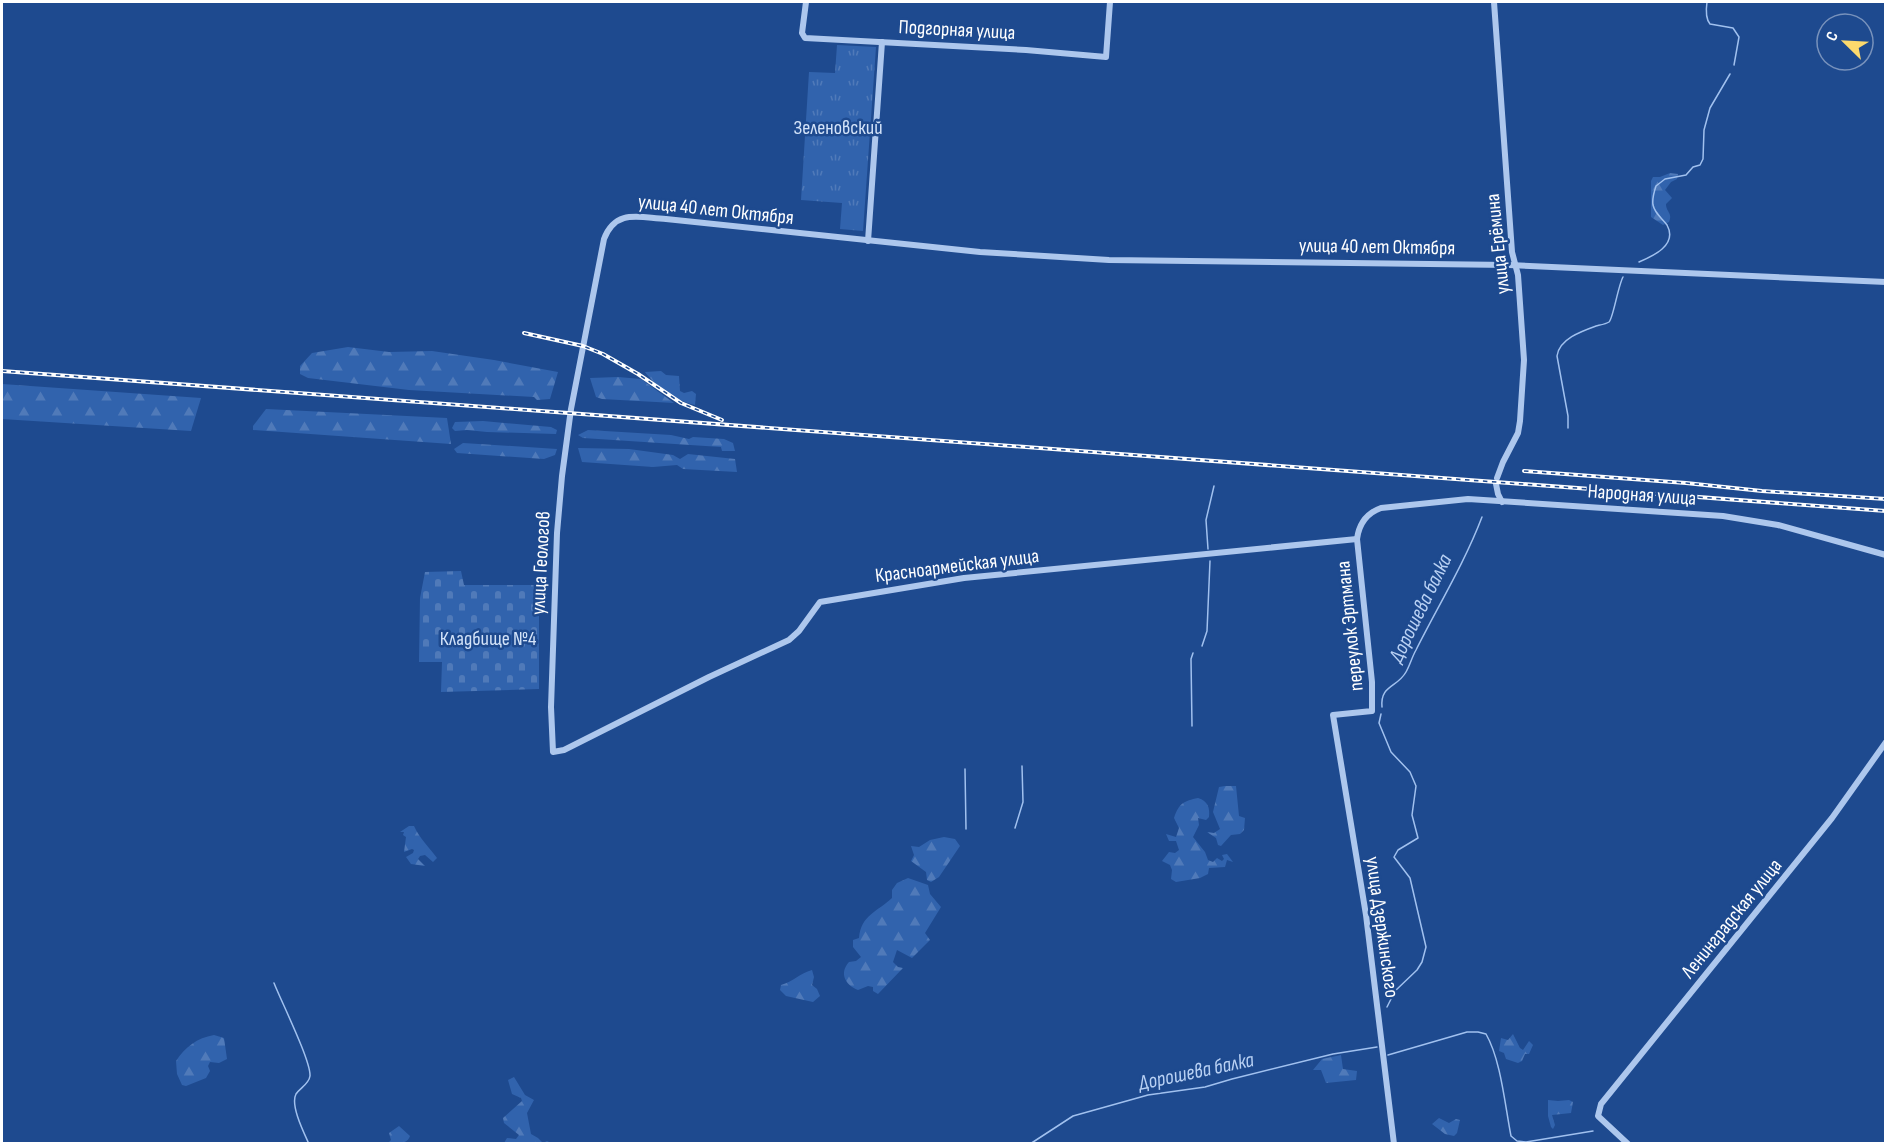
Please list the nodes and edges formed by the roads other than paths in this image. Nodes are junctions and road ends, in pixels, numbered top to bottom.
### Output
1 (806, 2) edge
2 (1110, 2) edge
3 (1494, 2) edge
4 (882, 42) junction
5 (868, 241) junction
6 (1515, 265) junction
7 (1886, 282) edge
8 (570, 412) joint
9 (1502, 501) junction
10 (1357, 539) junction
11 (1886, 555) edge
12 (1332, 715) joint
13 (1886, 742) edge
14 (553, 752) joint
15 (1394, 1143) edge
16 (1628, 1143) edge

1 - 4 street, Подгорная улица
2 - 4 street, Подгорная улица
3 - 6 street, улица Ерёмина
4 - 5 street
5 - 6 street, улица 40 лет Октября
5 - 8 street, улица 40 лет Октября
6 - 7 street, улица 40 лет Октября
6 - 9 street, улица Ерёмина
8 - 14 street, улица Геологов
9 - 10 street, Народная улица
9 - 11 street, Народная улица
10 - 12 street, переулок Эртмана
10 - 14 street, Красноармейская улица
12 - 15 street, улица Дзержинского
13 - 16 street, Ленинградская улица

